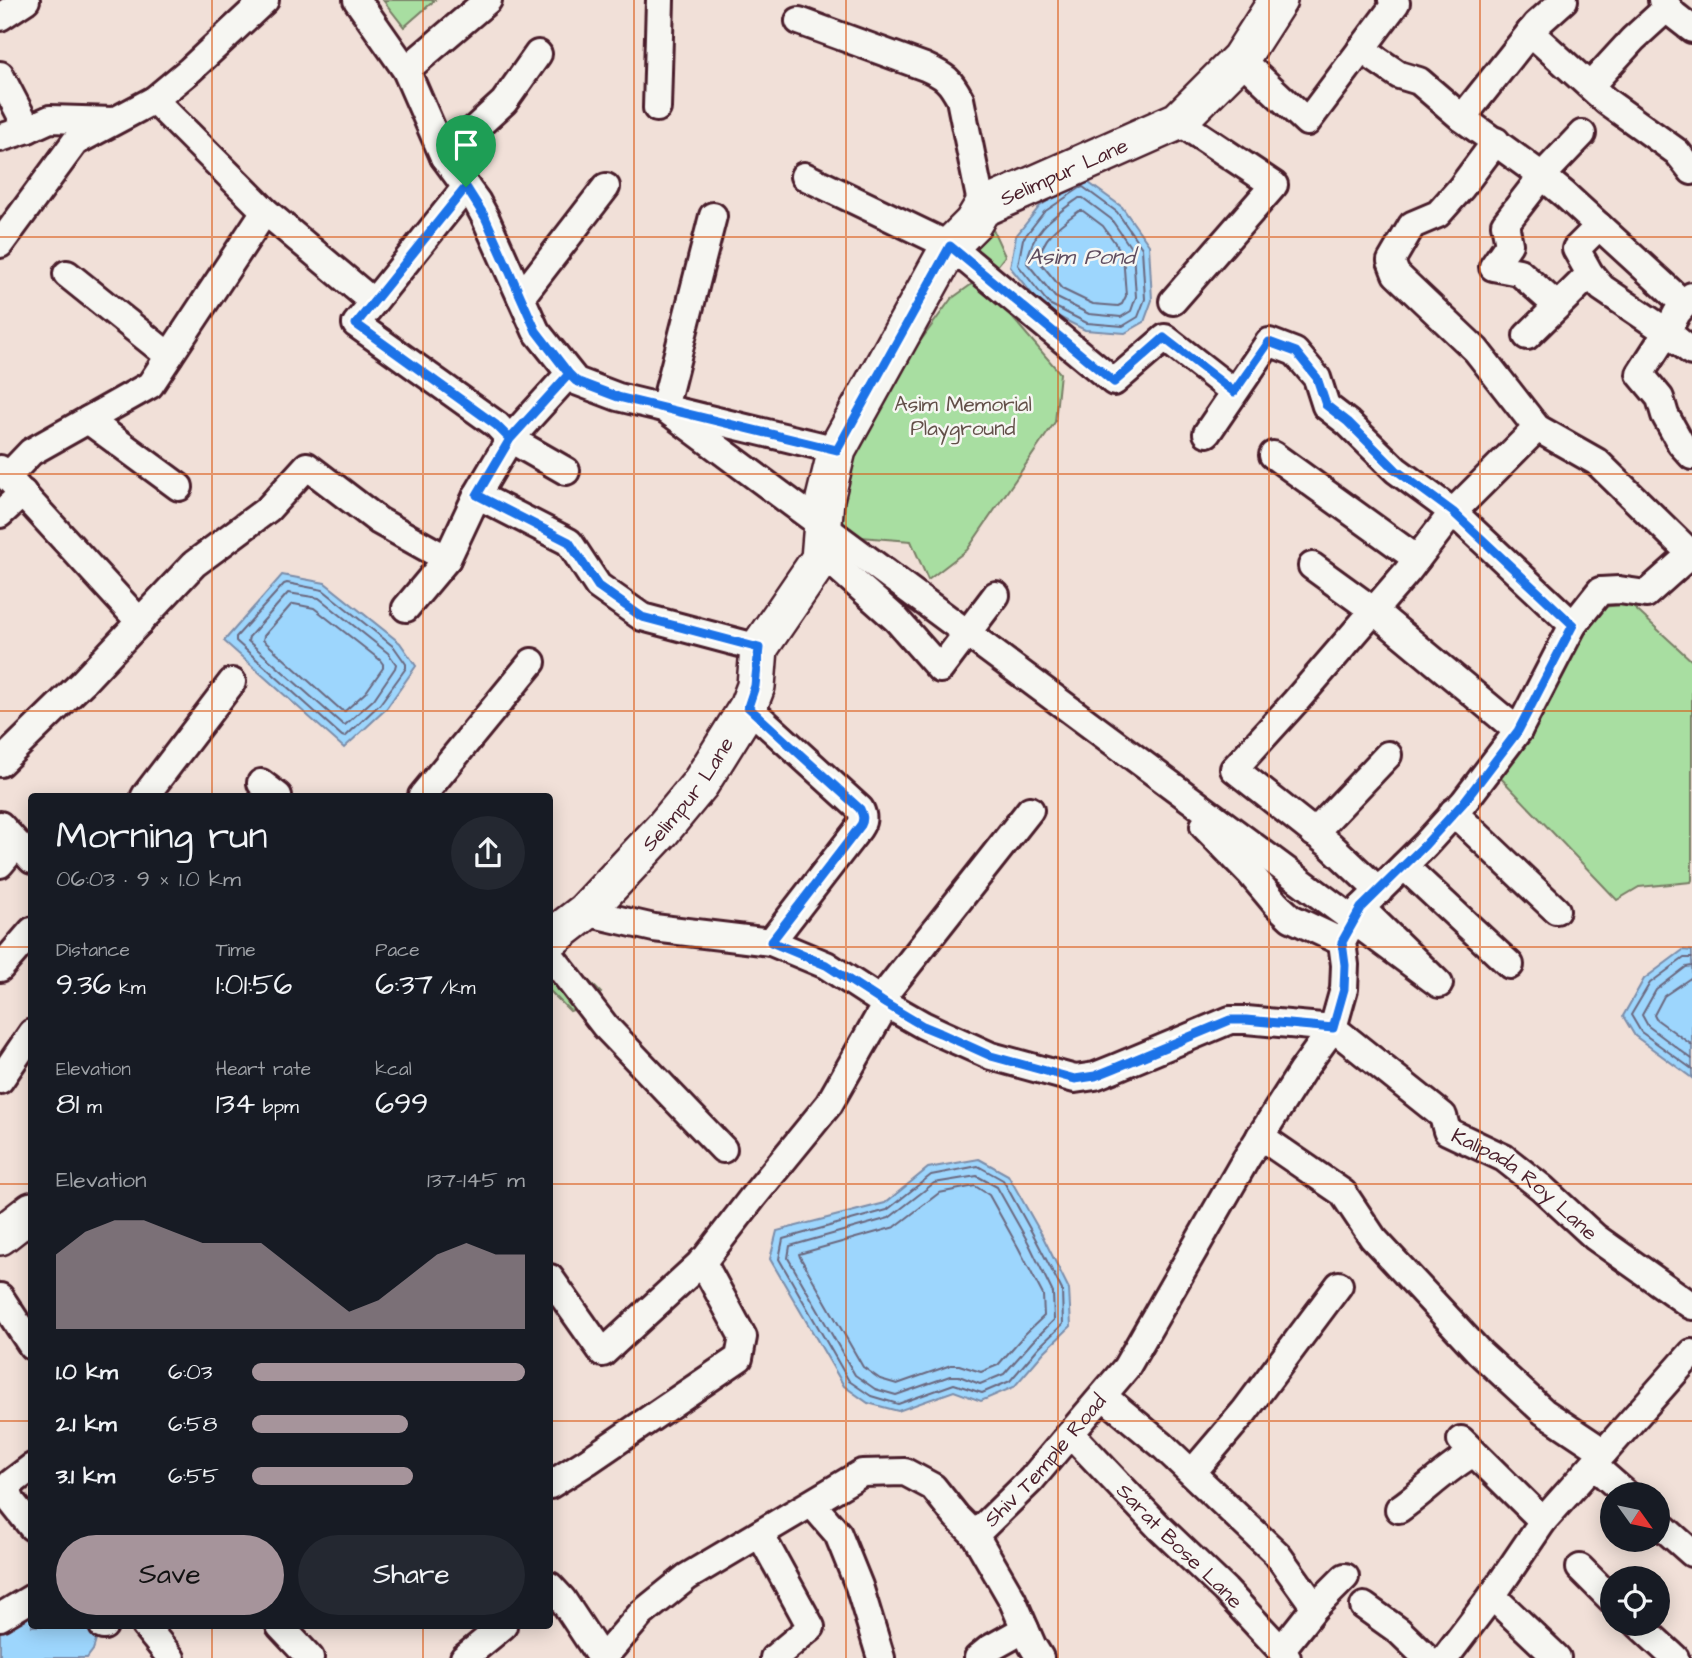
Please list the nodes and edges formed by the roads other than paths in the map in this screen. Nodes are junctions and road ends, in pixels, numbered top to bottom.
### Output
1 (26, 0) edge
2 (265, 0) edge
3 (357, 0) edge
4 (488, 0) edge
5 (660, 0) edge
6 (1278, 0) edge
7 (1392, 0) edge
8 (1564, 0) edge
9 (1665, 4) edge
10 (0, 17) edge
11 (799, 21) dead end
12 (1692, 29) edge
13 (1530, 32) junction
14 (1361, 49) junction
15 (538, 54) dead end
16 (1240, 59) junction
17 (406, 70) junction
18 (0, 75) edge
19 (1590, 86) junction
20 (154, 100) junction
21 (657, 107) dead end
22 (1462, 118) junction
23 (115, 121) junction
24 (1178, 121) junction
25 (28, 129) junction
26 (1582, 134) dead end
27 (0, 138) edge
28 (1496, 141) junction
29 (444, 157) junction
30 (1692, 171) edge
31 (804, 176) dead end
32 (1542, 176) junction
33 (466, 187) junction
34 (606, 187) dead end
35 (982, 208) junction
36 (265, 211) junction
37 (713, 216) dead end
38 (1600, 226) junction
39 (0, 244) edge
40 (950, 246) junction
41 (67, 274) dead end
42 (1590, 274) junction
43 (521, 296) junction
44 (1688, 300) edge
45 (1173, 301) dead end
46 (373, 302) junction
47 (1557, 306) junction
48 (1667, 332) junction
49 (1527, 336) dead end
50 (1692, 352) edge
51 (169, 356) junction
52 (569, 374) junction
53 (1234, 392) junction
54 (664, 408) junction
55 (88, 420) junction
56 (1537, 428) junction
57 (1207, 433) dead end
58 (510, 439) junction
59 (837, 450) junction
60 (1273, 455) dead end
61 (1692, 456) edge
62 (566, 471) dead end
63 (10, 479) edge
64 (179, 487) dead end
65 (477, 495) junction
66 (1453, 512) junction
67 (0, 514) edge
68 (1692, 553) edge
69 (447, 559) junction
70 (820, 559) junction
71 (1417, 559) junction
72 (1312, 566) dead end
73 (996, 595) dead end
74 (406, 608) dead end
75 (1374, 611) junction
76 (140, 622) junction
77 (1573, 625) junction
78 (759, 648) junction
79 (532, 662) dead end
80 (232, 682) dead end
81 (748, 707) junction
82 (1518, 731) junction
83 (1388, 755) dead end
84 (1138, 760) dead end
85 (0, 764) edge
86 (147, 793) edge
87 (424, 793) edge
88 (1030, 810) dead end
89 (1453, 812) junction
90 (1314, 833) junction
91 (1404, 866) junction
92 (1370, 900) junction
93 (1556, 910) dead end
94 (585, 912) junction
95 (28, 936) edge
96 (553, 937) edge
97 (771, 942) junction
98 (1342, 942) junction
99 (553, 959) edge
100 (1510, 965) dead end
101 (0, 968) edge
102 (883, 1002) junction
103 (1333, 1028) junction
104 (28, 1039) edge
105 (0, 1080) edge
106 (1260, 1136) junction
107 (723, 1149) dead end
108 (28, 1214) edge
109 (0, 1236) edge
110 (702, 1262) junction
111 (1339, 1285) dead end
112 (553, 1289) edge
113 (0, 1297) edge
114 (1692, 1306) edge
115 (558, 1308) edge
116 (28, 1340) edge
117 (1692, 1353) edge
118 (1103, 1396) junction
119 (1071, 1434) junction
120 (1598, 1459) junction
121 (28, 1470) edge
122 (1192, 1473) junction
123 (1616, 1482) edge
124 (553, 1483) edge
125 (812, 1504) junction
126 (1399, 1508) dead end
127 (1544, 1521) junction
128 (28, 1522) edge
129 (760, 1534) junction
130 (1670, 1534) edge
131 (975, 1535) junction
132 (1692, 1553) edge
133 (1580, 1568) dead end
134 (1345, 1577) dead end
135 (1600, 1588) edge
136 (553, 1589) edge
137 (1492, 1596) junction
138 (28, 1600) edge
139 (1364, 1606) dead end
140 (1315, 1607) junction
141 (0, 1617) edge
142 (147, 1629) edge
143 (283, 1629) edge
144 (499, 1629) edge
145 (1025, 1629) junction
146 (1651, 1636) edge
147 (1284, 1654) edge
148 (784, 1655) edge
149 (170, 1658) edge
150 (310, 1658) edge
151 (464, 1658) edge
152 (602, 1658) edge
153 (881, 1658) edge
154 (978, 1658) edge
155 (1040, 1658) edge
156 (1427, 1658) edge
157 (1445, 1658) edge
158 (1557, 1658) edge
159 (1675, 1658) edge

1 - 10 street
2 - 20 street
3 - 17 street
4 - 17 street
5 - 21 street
6 - 16 street, Selimpur Lane
7 - 14 street
8 - 13 street
9 - 12 street
9 - 19 street
11 - 35 street
13 - 19 street
13 - 22 street
14 - 16 street
14 - 22 street
15 - 29 street
16 - 24 street, Selimpur Lane
17 - 29 street
18 - 25 street
19 - 30 street
20 - 23 street
20 - 36 street
22 - 28 street
23 - 25 street
23 - 39 street
24 - 35 street, Selimpur Lane
24 - 45 street
25 - 27 street
26 - 32 street
28 - 32 street
28 - 56 street
29 - 33 street
31 - 40 street
32 - 38 street
32 - 47 street
33 - 43 street
33 - 46 street
34 - 43 street
35 - 40 street, Selimpur Lane
36 - 46 street
36 - 51 street
37 - 54 street
38 - 42 street
38 - 44 street
40 - 53 street
40 - 59 street, Selimpur Lane
41 - 51 street
42 - 47 street
42 - 48 street
43 - 52 street
44 - 48 street
46 - 58 street
47 - 49 street
48 - 50 street
48 - 61 street
51 - 55 street
52 - 54 street
52 - 58 street
53 - 57 street
53 - 66 street
54 - 59 street
54 - 92 street
55 - 63 street
55 - 64 street
56 - 66 street
56 - 68 street
58 - 62 street
58 - 65 street
59 - 70 street, Selimpur Lane
60 - 71 street
63 - 67 street
63 - 76 street
65 - 69 street
65 - 78 street
66 - 71 street
66 - 77 street
68 - 77 street
69 - 74 street
69 - 76 street
70 - 73 street
70 - 78 street, Selimpur Lane
71 - 75 street
72 - 75 street
75 - 82 street
75 - 90 street
76 - 85 street
77 - 82 street
78 - 81 street, Selimpur Lane
79 - 87 street
80 - 86 street
81 - 94 street, Selimpur Lane
81 - 97 street
82 - 89 street
83 - 90 street
84 - 98 street
88 - 102 street
89 - 91 street
89 - 93 street
90 - 92 street
91 - 92 street
91 - 100 street
92 - 98 street
94 - 96 street
94 - 97 street
95 - 101 street
97 - 102 street
98 - 103 street
99 - 107 street
102 - 103 street
102 - 110 street
103 - 106 street, Shiv Temple Road
103 - 114 street, Kalipada Roy Lane
104 - 105 street
106 - 118 street, Shiv Temple Road
106 - 120 street
108 - 109 street
110 - 115 street
110 - 124 street
111 - 122 street
112 - 115 street
113 - 116 street
117 - 120 street
118 - 119 street, Shiv Temple Road
118 - 122 street
119 - 131 street, Shiv Temple Road
119 - 147 street, Sarat Bose Lane
120 - 123 street
120 - 127 street
121 - 128 street
122 - 140 street
125 - 129 street, Shiv Temple Road
125 - 131 street, Shiv Temple Road
125 - 153 street
126 - 127 street
127 - 137 street
129 - 148 street
129 - 152 street, Shiv Temple Road
130 - 132 street
131 - 145 street
133 - 135 street
134 - 140 street
136 - 152 street
137 - 157 street
137 - 158 street
138 - 141 street
139 - 156 street
140 - 147 street
142 - 149 street
143 - 150 street
144 - 151 street
145 - 154 street
145 - 155 street
146 - 159 street

